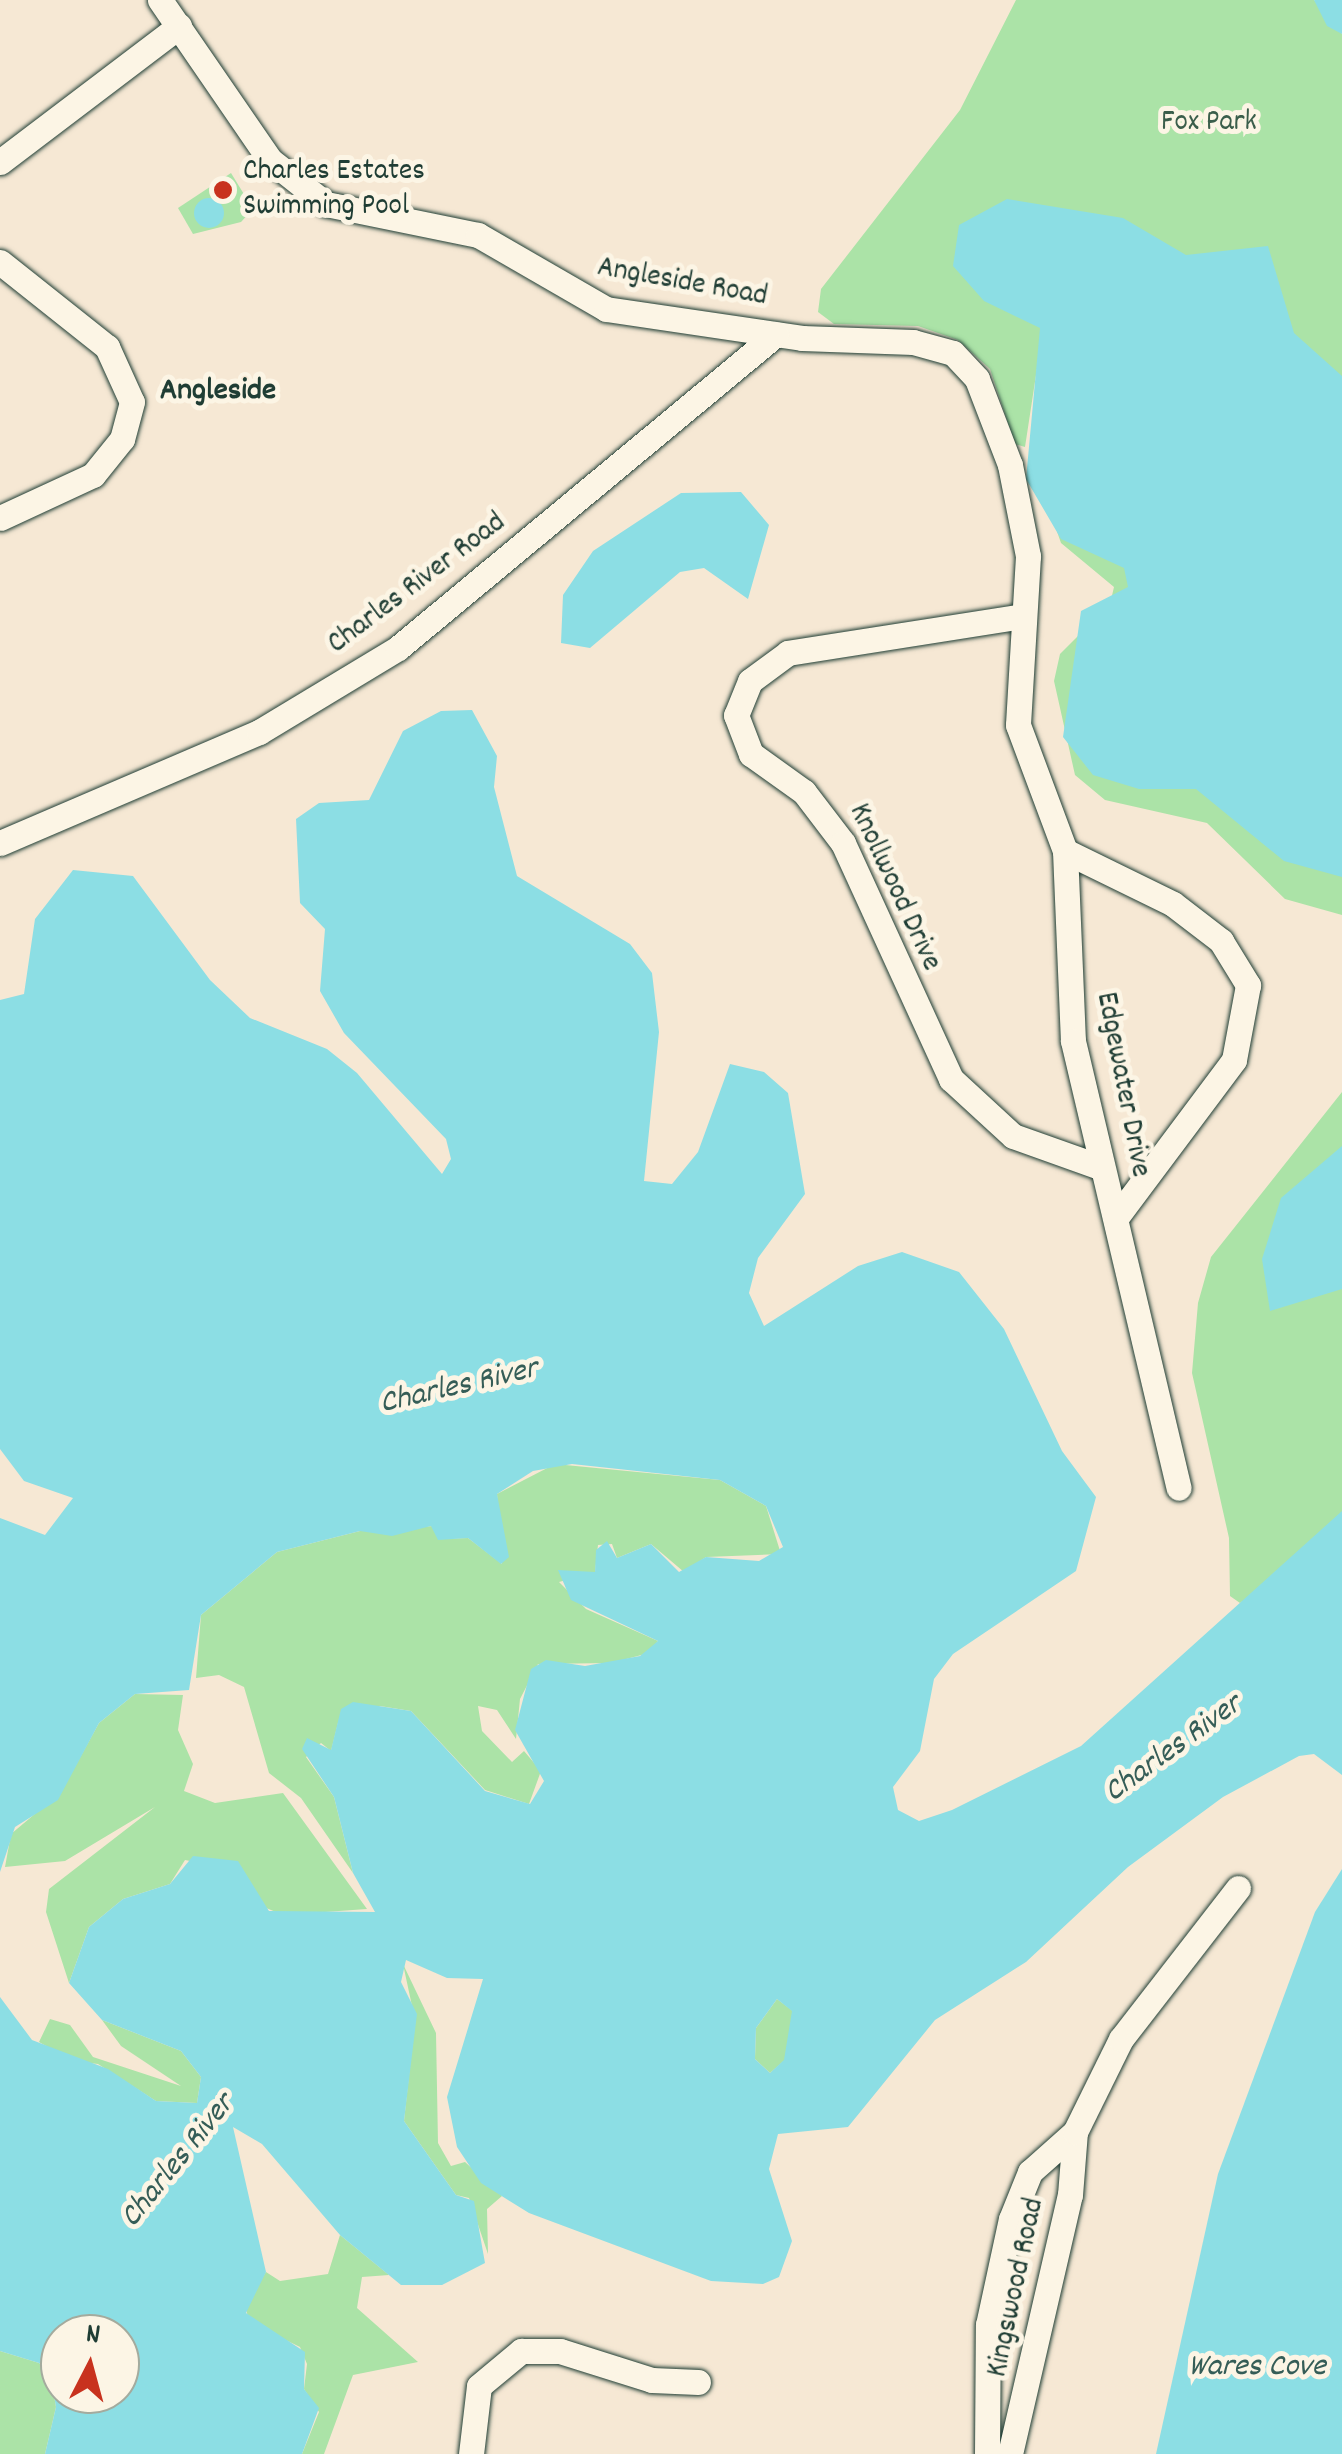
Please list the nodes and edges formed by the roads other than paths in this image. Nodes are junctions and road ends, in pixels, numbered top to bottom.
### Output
1 (160, 0) edge
2 (178, 26) junction
3 (0, 162) edge
4 (0, 262) edge
5 (776, 334) junction
6 (0, 518) edge
7 (1023, 616) junction
8 (0, 843) edge
9 (1064, 852) junction
10 (1100, 1167) junction
11 (1116, 1218) junction
12 (1179, 1488) dead end
13 (1238, 1888) dead end
14 (1075, 2132) junction
15 (698, 2382) dead end
16 (471, 2454) edge
17 (987, 2454) edge
18 (1010, 2454) edge

1 - 2 street, Angleside Road
2 - 3 street
2 - 5 street, Angleside Road
4 - 6 street
5 - 7 street, Edgewater Drive
5 - 8 street, Charles River Road
7 - 9 street, Edgewater Drive
7 - 10 street, Knollwood Drive
9 - 10 street, Edgewater Drive
9 - 11 street
10 - 11 street, Edgewater Drive
11 - 12 street, Edgewater Drive
13 - 14 street, Kingswood Road
14 - 17 street, Kingswood Road
14 - 18 street, Kingswood Road
15 - 16 street

